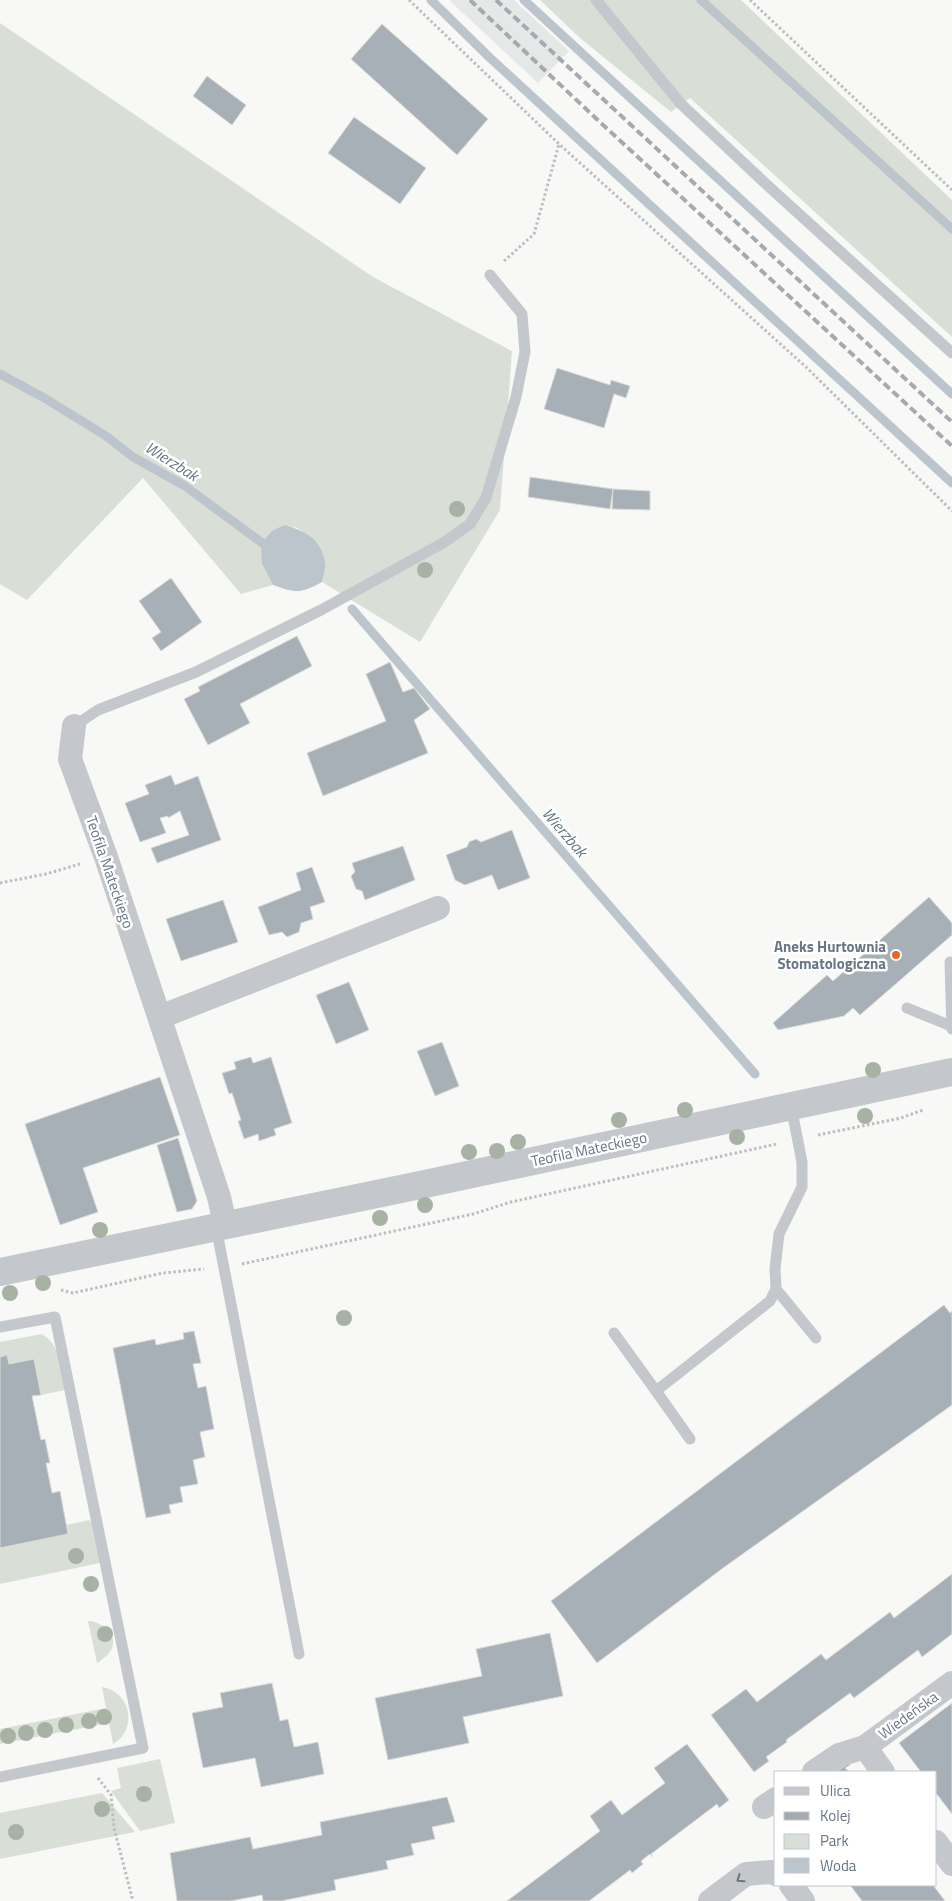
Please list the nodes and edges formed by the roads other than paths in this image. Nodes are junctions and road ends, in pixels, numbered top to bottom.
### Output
1 (596, 0) edge
2 (490, 274) road end
3 (952, 353) edge
4 (74, 726) joint
5 (438, 908) dead end
6 (950, 962) dead end
7 (908, 1008) dead end
8 (160, 1017) junction
9 (952, 1027) edge
10 (952, 1072) edge
11 (791, 1106) junction
12 (220, 1226) junction
13 (0, 1272) edge
14 (776, 1289) junction
15 (0, 1327) edge
16 (614, 1333) dead end
17 (816, 1338) dead end
18 (656, 1391) junction
19 (690, 1438) dead end
20 (299, 1654) dead end
21 (952, 1683) edge
22 (865, 1747) junction
23 (816, 1771) edge
24 (882, 1771) edge
25 (0, 1777) edge
26 (937, 1843) edge
27 (952, 1864) edge
28 (774, 1873) edge
29 (792, 1886) edge
30 (710, 1901) edge
31 (803, 1901) edge

1 - 3 lane
2 - 4 lane
4 - 8 street, Teofila Mateckiego
5 - 8 street
6 - 9 lane
7 - 9 lane
8 - 12 street, Teofila Mateckiego
10 - 11 street, Teofila Mateckiego
11 - 12 street, Teofila Mateckiego
11 - 14 lane
12 - 13 street, Teofila Mateckiego
12 - 20 lane
14 - 17 lane
14 - 18 lane
15 - 25 lane
16 - 18 lane
18 - 19 lane
21 - 22 street, Wiedeńska
22 - 23 street, Wiedeńska
22 - 24 street, Wiedeńska
26 - 27 street
28 -> 30 street
29 - 31 street

